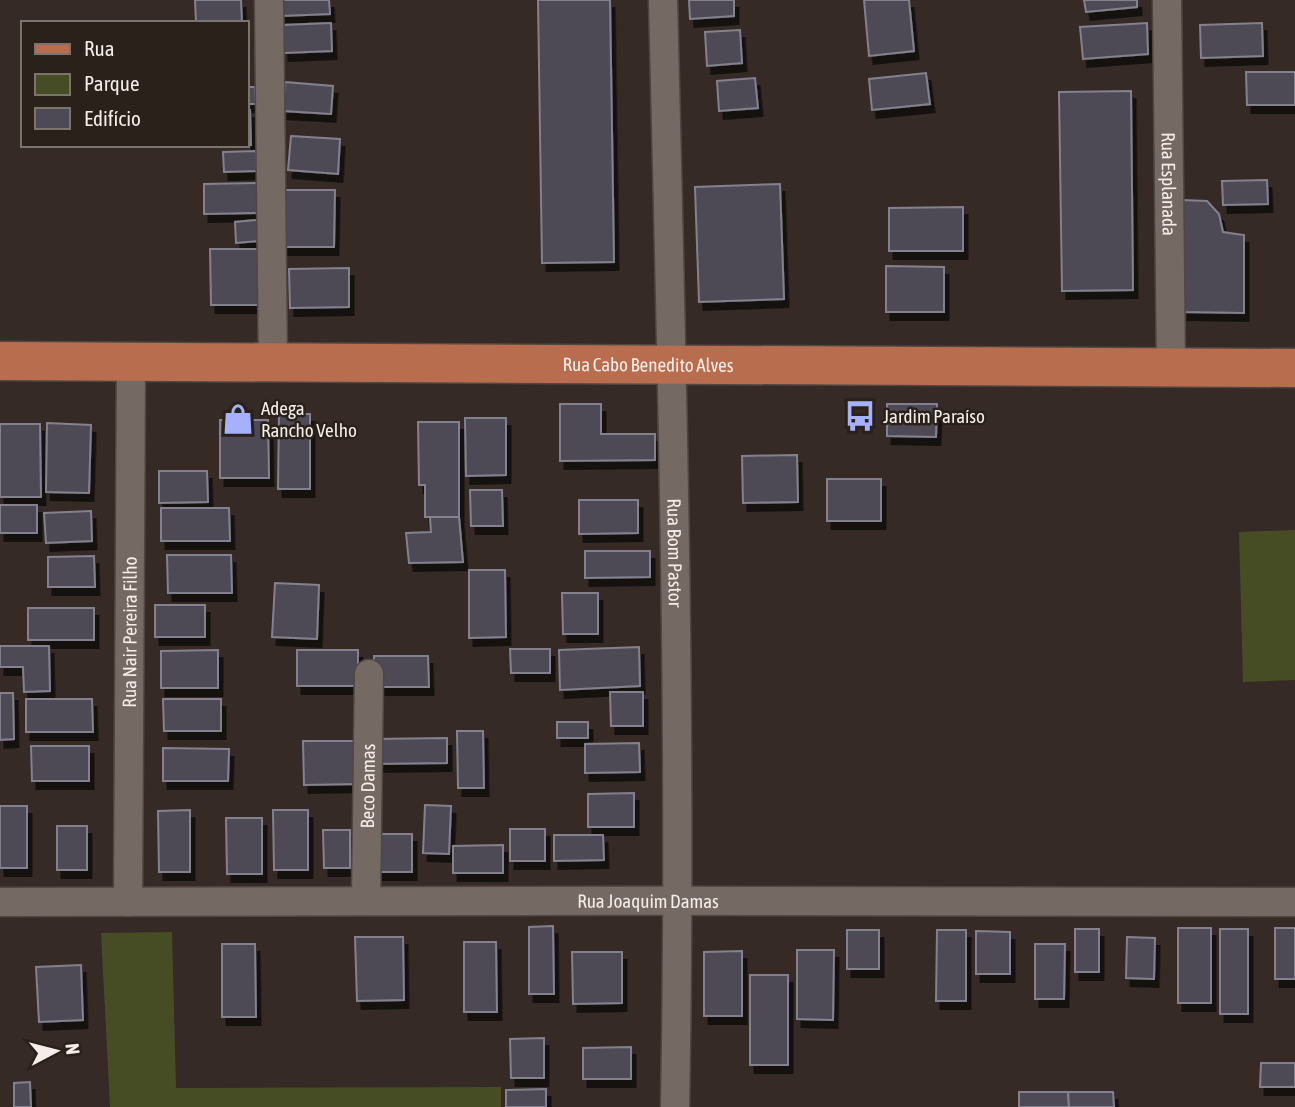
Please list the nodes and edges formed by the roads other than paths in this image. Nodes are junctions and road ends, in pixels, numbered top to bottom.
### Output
1 (269, 0) edge
2 (663, 0) edge
3 (1167, 0) edge
4 (0, 361) edge
5 (131, 363) junction
6 (273, 364) junction
7 (672, 366) junction
8 (1171, 369) junction
9 (1295, 369) edge
10 (369, 674) dead end
11 (366, 900) junction
12 (128, 901) junction
13 (0, 902) edge
14 (678, 902) junction
15 (1295, 902) edge
16 (675, 1107) edge

1 - 6 street
2 - 7 street, Rua Bom Pastor
3 - 8 street, Rua Esplanada
4 - 5 main road, Rua Cabo Benedito Alves
5 - 6 main road, Rua Cabo Benedito Alves
5 - 12 street, Rua Nair Pereira Filho
6 - 7 main road, Rua Cabo Benedito Alves
7 - 8 main road, Rua Cabo Benedito Alves
7 - 14 street, Rua Bom Pastor
8 - 9 main road, Rua Cabo Benedito Alves
10 - 11 street, Beco Damas
11 - 12 street, Rua Joaquim Damas
11 - 14 street, Rua Joaquim Damas
12 - 13 street, Rua Joaquim Damas
14 - 15 street, Rua Joaquim Damas
14 - 16 street, Rua Bom Pastor

